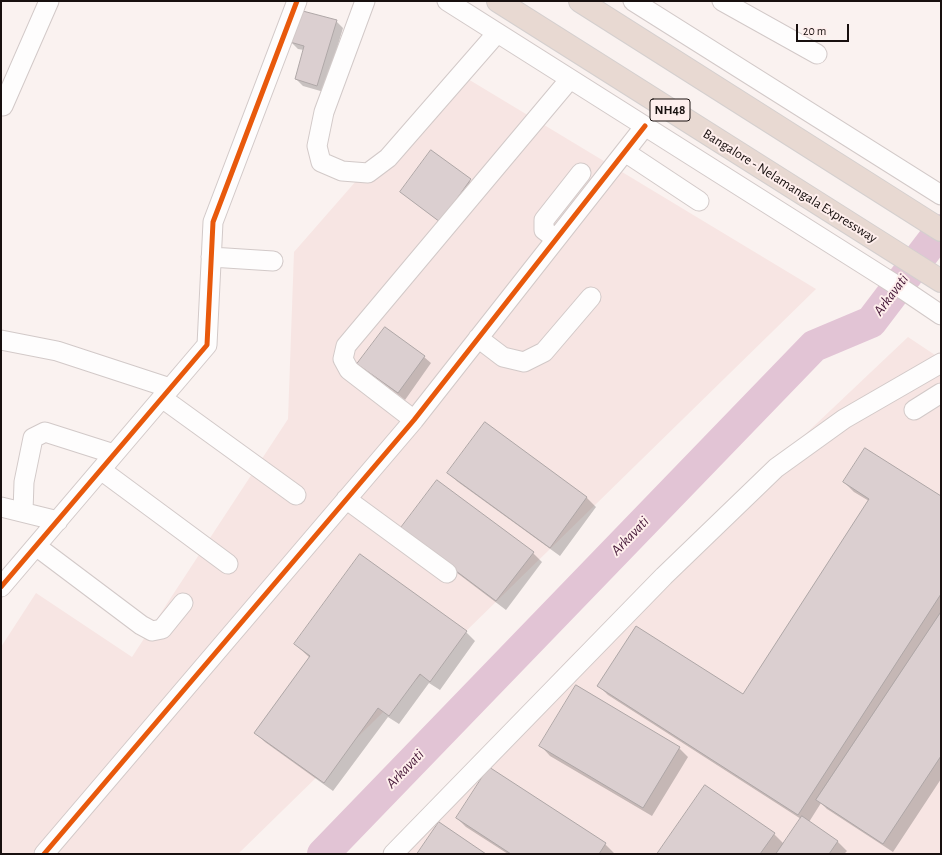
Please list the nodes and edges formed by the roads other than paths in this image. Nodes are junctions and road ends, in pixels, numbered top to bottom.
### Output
1 (49, 1) edge
2 (297, 1) edge
3 (365, 1) edge
4 (447, 1) edge
5 (498, 1) edge
6 (580, 1) edge
7 (633, 1) edge
8 (722, 1) edge
9 (497, 33) junction
10 (817, 54) dead end
11 (570, 79) junction
12 (3, 106) dead end
13 (645, 126) junction
14 (624, 152) junction
15 (581, 174) dead end
16 (941, 195) edge
17 (699, 201) dead end
18 (941, 230) edge
19 (556, 239) junction
20 (211, 257) junction
21 (273, 261) dead end
22 (941, 281) edge
23 (591, 297) dead end
24 (941, 315) edge
25 (478, 338) junction
26 (1, 340) edge
27 (941, 363) edge
28 (166, 393) junction
29 (941, 393) edge
30 (914, 410) dead end
31 (414, 420) junction
32 (114, 454) junction
33 (101, 470) junction
34 (296, 494) dead end
35 (346, 499) junction
36 (1, 507) edge
37 (23, 512) junction
38 (58, 521) junction
39 (36, 546) junction
40 (228, 564) dead end
41 (447, 573) dead end
42 (1, 588) edge
43 (183, 603) dead end
44 (44, 854) edge
45 (393, 854) edge

1 - 12 street
2 - 20 street
3 - 9 street
4 - 9 street
5 - 22 highway, Bangalore - Nelamangala Expressway / NH48
6 - 18 highway
7 - 16 street
8 - 10 street
9 - 11 street
11 - 13 street
11 - 31 street
13 - 14 street
13 - 24 street
14 - 17 street
14 - 19 street
15 - 19 street
19 - 25 street
20 - 21 street
20 - 28 street
23 - 25 street
25 - 31 street
26 - 28 street
27 - 45 street
28 - 32 street
28 - 34 street
29 - 30 street
31 - 35 street
32 - 33 street
32 - 37 street
33 - 38 street
33 - 40 street
35 - 41 street
35 - 44 street
36 - 37 street
37 - 38 street
38 - 39 street
39 - 42 street
39 - 43 street

